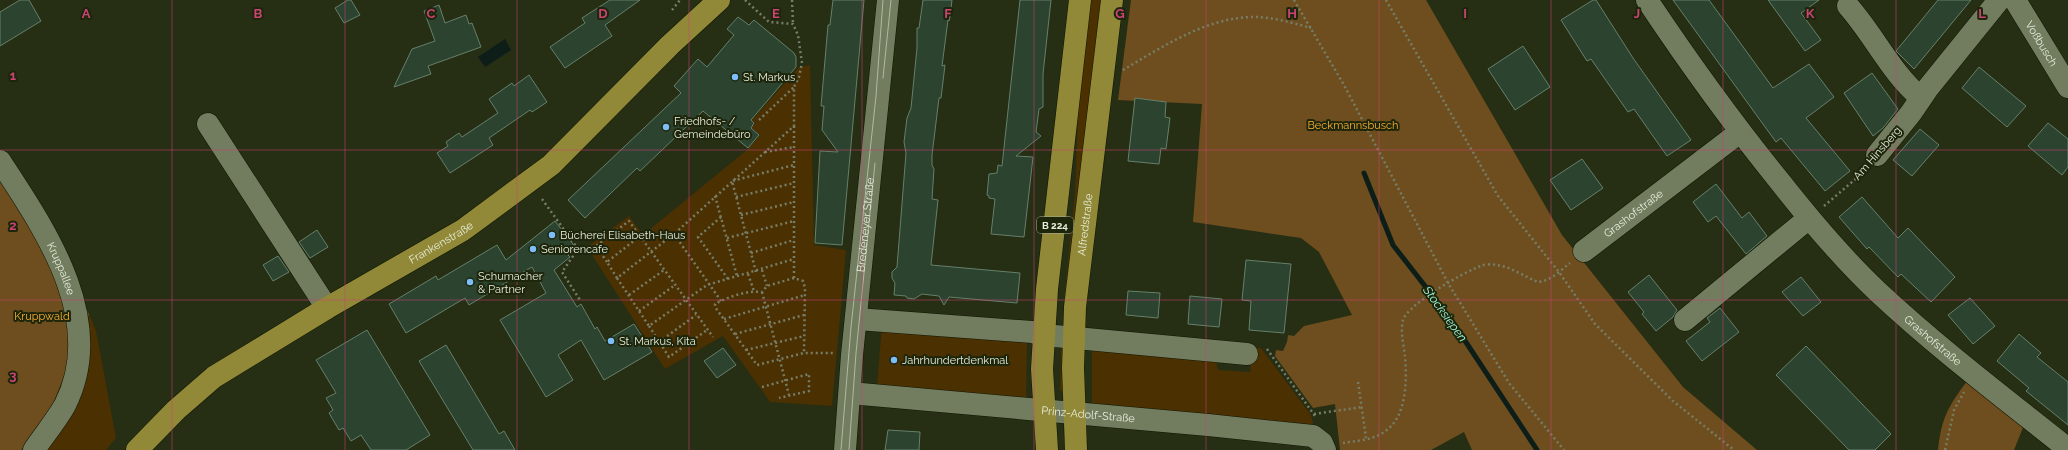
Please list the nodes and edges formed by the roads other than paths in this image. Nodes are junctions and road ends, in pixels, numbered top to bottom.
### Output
1 (719, 0) edge
2 (888, 0) edge
3 (1080, 0) edge
4 (1112, 0) edge
5 (1647, 0) edge
6 (1999, 0) edge
7 (2015, 0) edge
8 (1848, 6) dead end
9 (2068, 87) edge
10 (1921, 98) junction
11 (208, 124) dead end
12 (1740, 132) junction
13 (1877, 156) road end
14 (0, 161) edge
15 (1809, 218) junction
16 (1576, 258) road end
17 (327, 308) junction
18 (857, 319) junction
19 (1685, 320) dead end
20 (1044, 335) junction
21 (1073, 338) junction
22 (1247, 354) road end
23 (850, 393) junction
24 (1044, 411) junction
25 (1073, 414) junction
26 (1324, 447) edge
27 (2068, 448) edge
28 (34, 450) edge
29 (137, 450) edge
30 (845, 450) edge
31 (1047, 450) edge
32 (1076, 450) edge

1 - 17 main road, Frankenstraße
2 - 18 street, Bredeneyer Straße
3 - 20 main road, B 224
4 - 21 main road, Alfredstraße / B 224
5 - 12 street, Grashofstraße
6 - 10 street, Am Hinsberg
7 - 9 street, Voßbusch
8 - 10 street
10 - 13 street, Am Hinsberg
11 - 17 street
12 - 15 street, Grashofstraße
12 - 16 street, Grashofstraße
14 - 28 street, Kruppallee
15 - 19 street
15 - 27 street, Grashofstraße
17 - 29 main road, Frankenstraße
18 - 20 street
18 - 23 street, Bredeneyer Straße
20 - 21 street
20 - 24 main road, B 224
21 - 22 street
21 - 25 main road, Alfredstraße / B 224
23 - 24 street, Prinz-Adolf-Straße
23 - 30 street, Bredeneyer Straße
24 - 25 street, Prinz-Adolf-Straße
24 - 31 main road, B 224
25 - 26 street, Prinz-Adolf-Straße
25 - 32 main road, Alfredstraße / B 224

